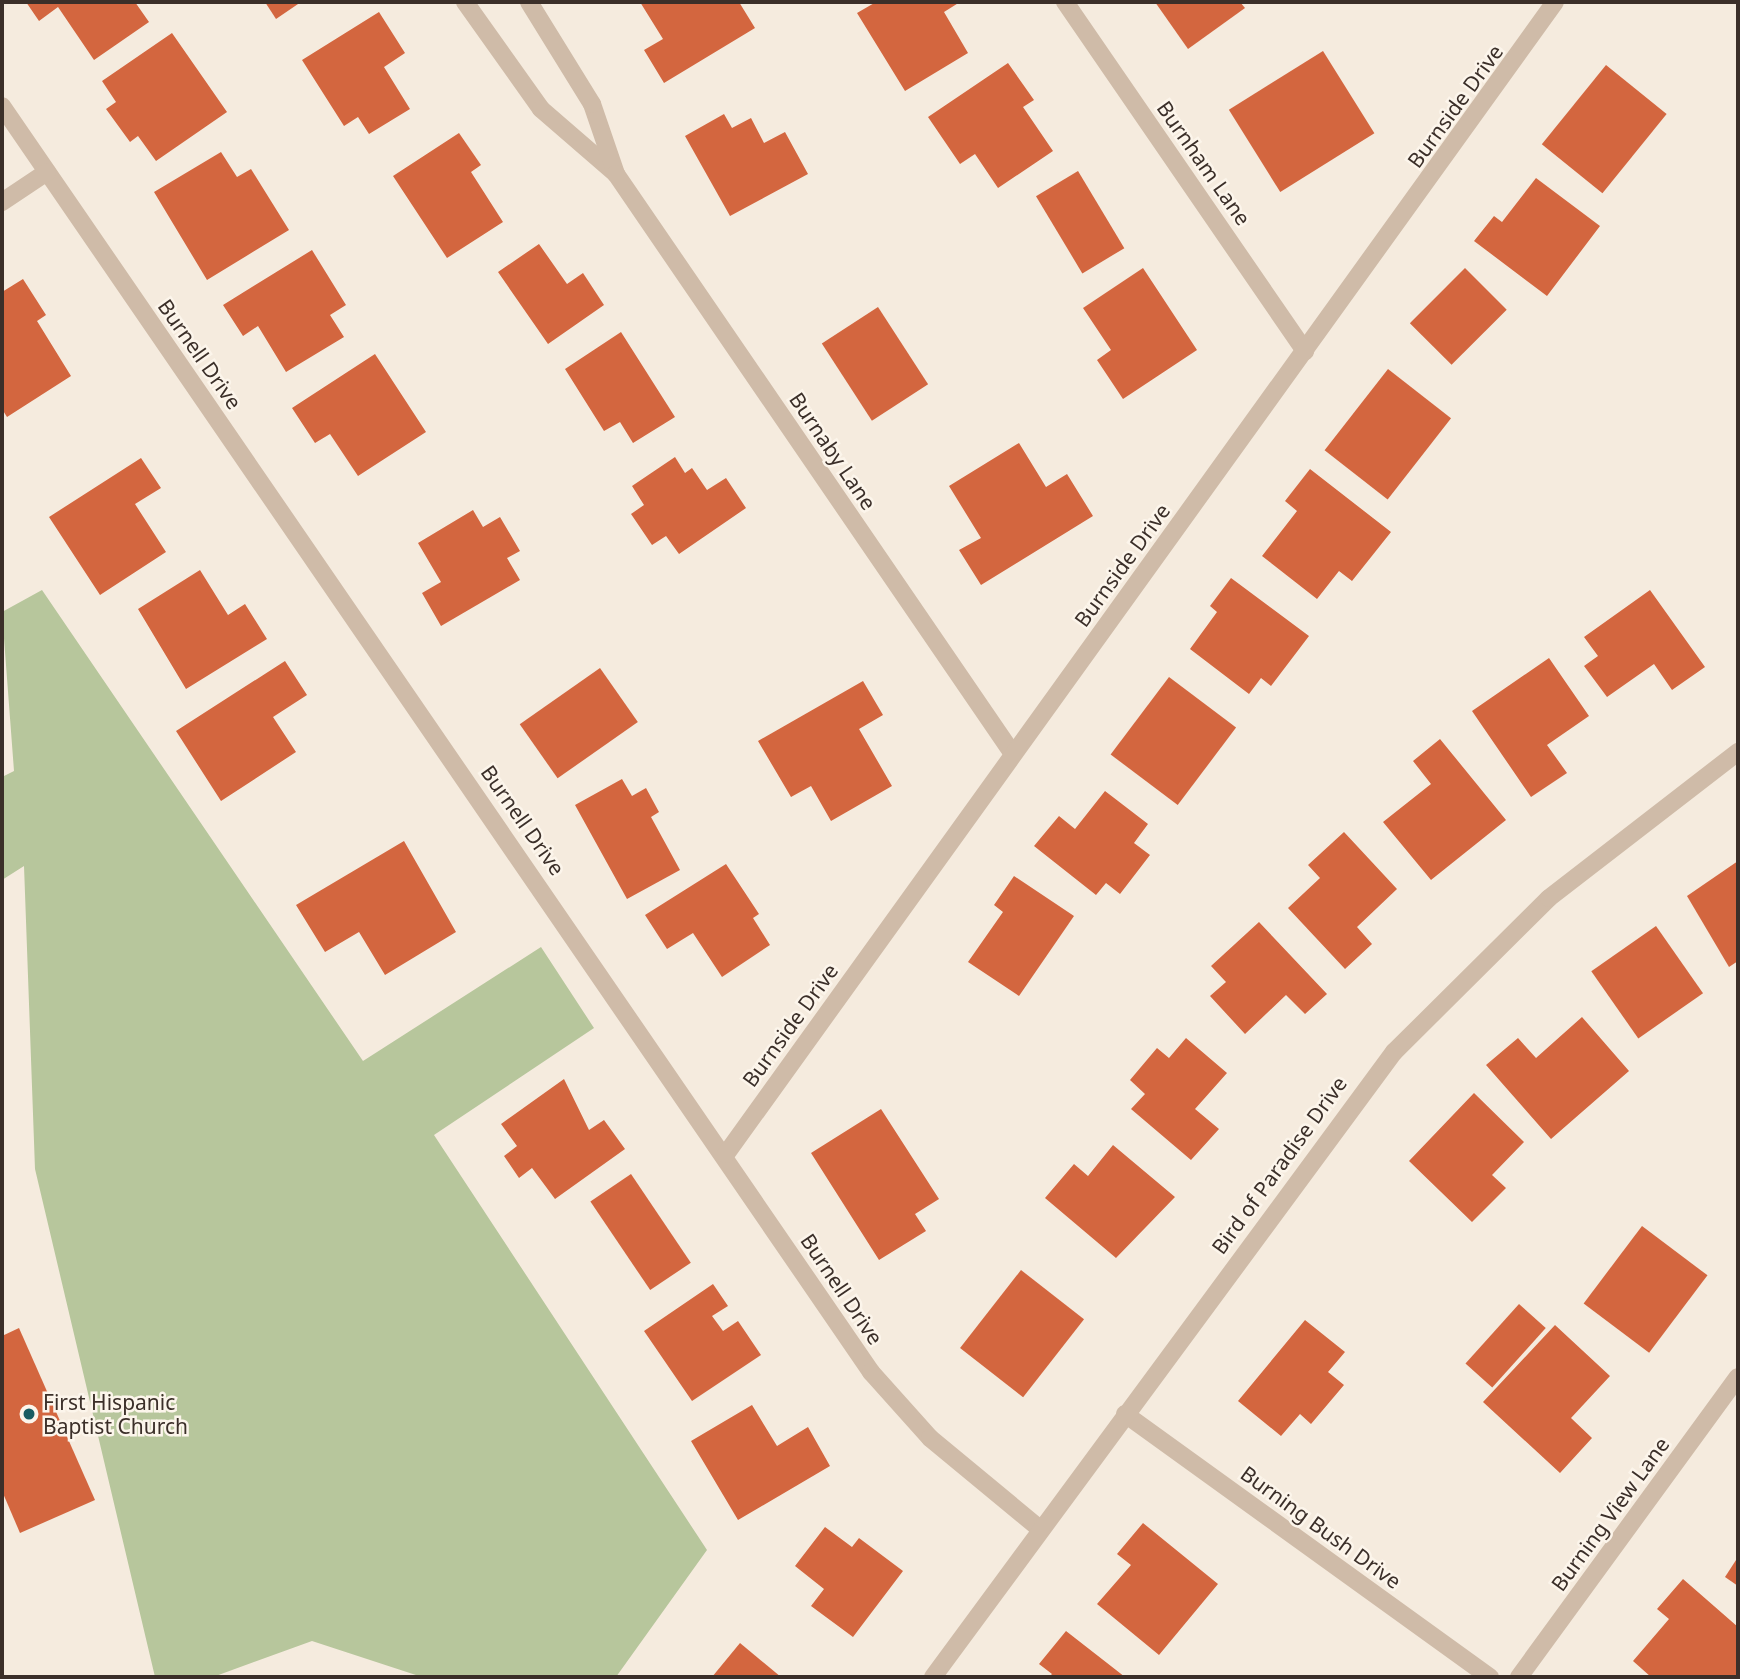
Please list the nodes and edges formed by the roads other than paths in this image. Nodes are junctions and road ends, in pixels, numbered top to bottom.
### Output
1 (465, 2) edge
2 (529, 2) edge
3 (1065, 2) edge
4 (1555, 2) edge
5 (2, 106) edge
6 (47, 172) junction
7 (616, 174) junction
8 (2, 202) edge
9 (1306, 351) junction
10 (1738, 752) edge
11 (1013, 754) junction
12 (726, 1154) junction
13 (1738, 1377) edge
14 (1125, 1415) junction
15 (1040, 1529) junction
16 (933, 1677) edge
17 (1490, 1677) edge
18 (1519, 1677) edge

1 - 7 street, Burnaby Lane
2 - 7 street, Burnaby Lane
3 - 9 street, Burnham Lane
4 - 9 street, Burnside Drive
5 - 6 street, Burnell Drive
6 - 8 street
6 - 12 street, Burnell Drive
7 - 11 street, Burnaby Lane
9 - 11 street, Burnside Drive
10 - 14 street, Bird of Paradise Drive
11 - 12 street, Burnside Drive
12 - 15 street, Burnell Drive
13 - 18 street, Burning View Lane
14 - 15 street, Bird of Paradise Drive
14 - 17 street, Burning Bush Drive
15 - 16 street, Bird of Paradise Drive

